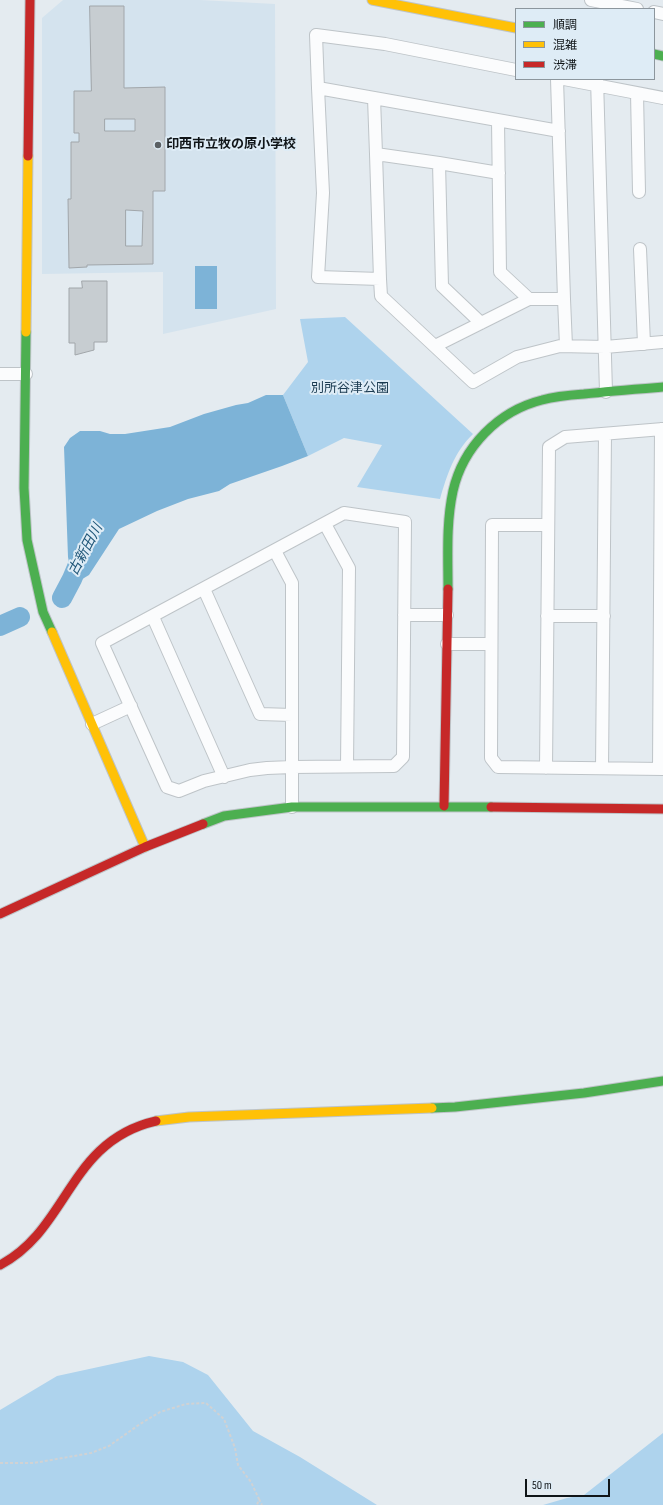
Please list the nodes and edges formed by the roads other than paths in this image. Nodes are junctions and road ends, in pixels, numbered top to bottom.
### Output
1 (30, 0) edge
2 (372, 0) edge
3 (591, 0) edge
4 (616, 2) edge
5 (634, 8) edge
6 (515, 28) edge
7 (515, 70) edge
8 (557, 80) edge
9 (575, 80) edge
10 (597, 82) edge
11 (318, 88) junction
12 (637, 93) junction
13 (374, 98) junction
14 (663, 98) edge
15 (498, 121) junction
16 (558, 131) junction
17 (376, 154) junction
18 (439, 163) junction
19 (499, 173) junction
20 (639, 192) dead end
21 (640, 249) dead end
22 (380, 279) junction
23 (529, 299) junction
24 (564, 299) junction
25 (481, 323) junction
26 (663, 342) edge
27 (644, 344) junction
28 (435, 346) junction
29 (566, 346) junction
30 (605, 347) junction
31 (0, 374) edge
32 (26, 374) junction
33 (663, 387) edge
34 (606, 392) junction
35 (662, 429) edge
36 (605, 434) junction
37 (325, 524) junction
38 (548, 525) junction
39 (276, 551) junction
40 (662, 581) edge
41 (204, 589) junction
42 (404, 615) junction
43 (447, 615) junction
44 (548, 616) junction
45 (604, 616) junction
46 (153, 617) junction
47 (447, 644) junction
48 (491, 644) junction
49 (131, 706) junction
50 (292, 715) junction
51 (92, 724) junction
52 (347, 766) junction
53 (292, 767) junction
54 (546, 768) junction
55 (602, 768) junction
56 (661, 769) edge
57 (224, 776) junction
58 (444, 806) junction
59 (292, 807) junction
60 (663, 810) edge
61 (146, 847) junction
62 (0, 914) edge
63 (663, 1081) edge
64 (0, 1265) edge

1 - 32 street
2 - 6 street
3 - 4 street
4 - 5 street
7 - 11 street
8 - 16 street
9 - 10 street
10 - 12 street
10 - 30 street
11 - 13 street
11 - 22 street
12 - 14 street
12 - 20 street
13 - 15 street
13 - 17 street
15 - 16 street
15 - 19 street
16 - 24 street
17 - 18 street
17 - 22 street
18 - 19 street
18 - 25 street
19 - 23 street
21 - 27 street
22 - 28 street
23 - 24 street
23 - 25 street
24 - 29 street
25 - 28 street
26 - 27 street
27 - 30 street
28 - 29 street
29 - 30 street
30 - 34 street
31 - 32 street
32 - 51 street
33 - 34 street
34 - 43 street
35 - 36 street
35 - 40 street
36 - 38 street
36 - 45 street
37 - 39 street
37 - 42 street
37 - 52 street
38 - 44 street
38 - 48 street
39 - 41 street
39 - 50 street
40 - 56 street
41 - 46 street
41 - 50 street
42 - 43 street
42 - 52 street
43 - 47 street
44 - 45 street
44 - 54 street
45 - 55 street
46 - 49 street
46 - 57 street
47 - 48 street
47 - 58 street
48 - 54 street
49 - 51 street
49 - 57 street
50 - 53 street
51 - 61 street
52 - 53 street
53 - 57 street
53 - 59 street
54 - 55 street
55 - 56 street
58 - 59 street
58 - 60 street
59 - 61 street
61 - 62 street
63 - 64 street

